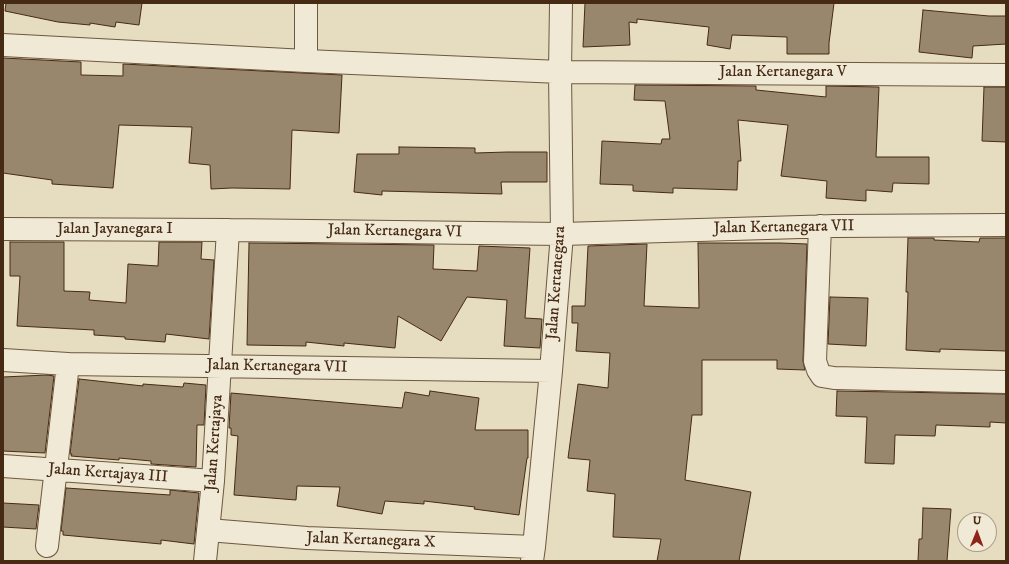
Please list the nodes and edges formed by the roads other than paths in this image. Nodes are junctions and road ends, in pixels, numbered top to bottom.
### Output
1 (306, 3) edge
2 (561, 3) edge
3 (3, 45) edge
4 (306, 61) junction
5 (560, 72) junction
6 (1006, 75) edge
7 (1006, 225) edge
8 (820, 226) junction
9 (3, 230) edge
10 (228, 230) junction
11 (562, 234) junction
12 (3, 360) edge
13 (68, 364) junction
14 (220, 366) junction
15 (552, 370) junction
16 (1006, 382) edge
17 (3, 466) edge
18 (56, 470) junction
19 (213, 481) junction
20 (208, 530) junction
21 (47, 546) dead end
22 (533, 554) edge
23 (205, 561) edge

1 - 4 street
2 - 5 street, Jalan Kertanegara
3 - 4 street, Jalan Kertanegara V
4 - 5 street, Jalan Kertanegara V
5 - 6 street, Jalan Kertanegara V
5 - 11 street, Jalan Kertanegara
7 - 8 street, Jalan Kertanegara VII
8 - 11 street, Jalan Kertanegara VII
8 - 16 street
9 - 10 street, Jalan Jayanegara I
10 - 11 street, Jalan Kertanegara VI
10 - 14 street, Jalan Kertajaya
11 - 15 street, Jalan Kertanegara
12 - 13 street, Jalan Kertanegara VII
13 - 14 street, Jalan Kertanegara VII
13 - 18 street
14 - 15 street, Jalan Kertanegara VII
14 - 19 street, Jalan Kertajaya
15 - 22 street, Jalan Kertanegara
17 - 18 street, Jalan Kertajaya III
18 - 19 street, Jalan Kertajaya III
18 - 21 street
19 - 20 street, Jalan Kertajaya
20 - 22 street, Jalan Kertanegara X
20 - 23 street, Jalan Kertajaya

